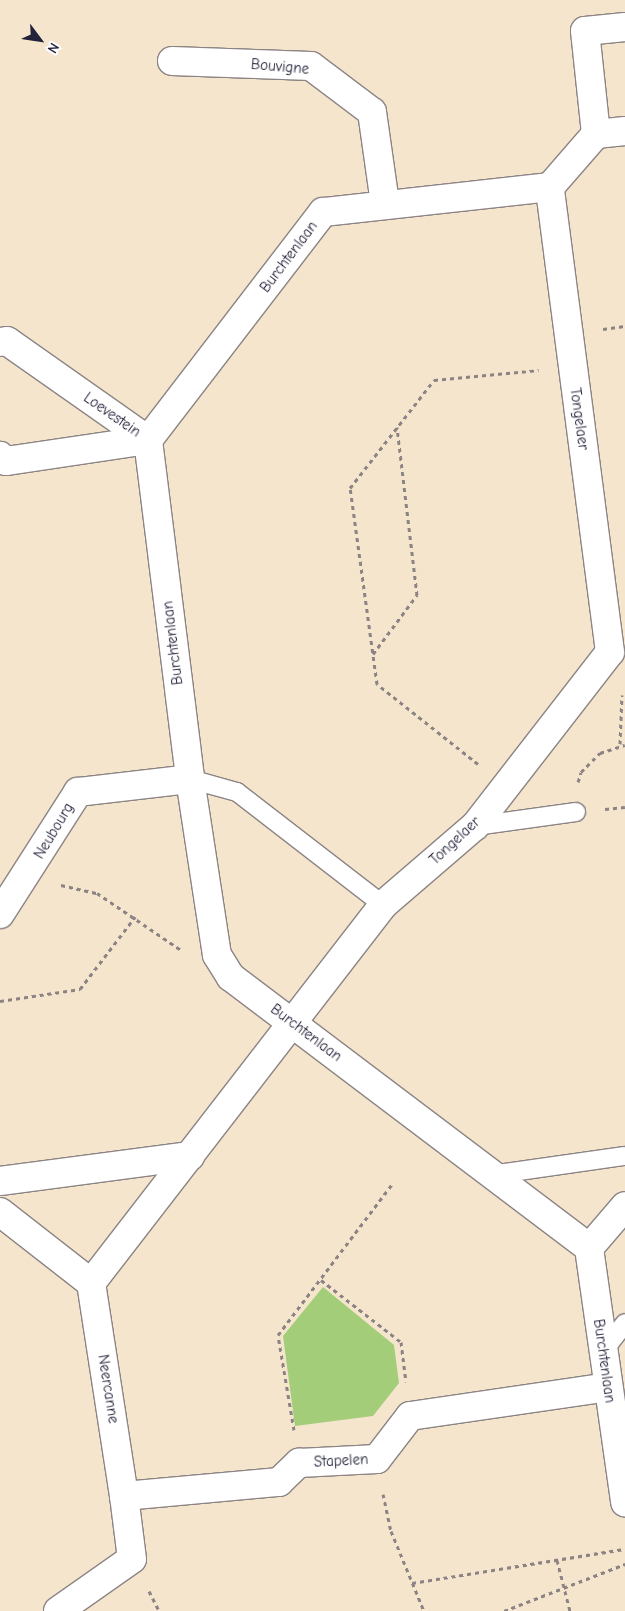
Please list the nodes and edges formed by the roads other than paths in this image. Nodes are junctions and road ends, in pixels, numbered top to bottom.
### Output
1 (625, 27) edge
2 (172, 61) dead end
3 (625, 131) edge
4 (596, 134) junction
5 (550, 187) junction
6 (385, 203) junction
7 (0, 342) edge
8 (148, 440) junction
9 (0, 456) edge
10 (619, 668) edge
11 (190, 779) junction
12 (576, 812) road end
13 (475, 826) junction
14 (383, 905) junction
15 (0, 914) edge
16 (293, 1022) junction
17 (190, 1156) junction
18 (625, 1156) edge
19 (491, 1175) junction
20 (0, 1181) edge
21 (625, 1206) edge
22 (0, 1212) edge
23 (588, 1248) junction
24 (92, 1283) junction
25 (625, 1323) edge
26 (604, 1350) junction
27 (608, 1387) junction
28 (124, 1496) junction
29 (625, 1502) edge
30 (58, 1611) edge

1 - 4 street
2 - 6 street, Bouvigne
3 - 4 street
4 - 5 street
5 - 6 street, Burchtenlaan
5 - 10 street, Tongelaer
6 - 8 street, Burchtenlaan
7 - 8 street, Loevestein
8 - 9 street, Loevestein
8 - 11 street, Burchtenlaan
10 - 13 street, Tongelaer
11 - 14 lane
11 - 15 street, Neubourg
11 - 16 street, Burchtenlaan
12 - 13 lane
13 - 14 street, Tongelaer
14 - 16 street, Tongelaer
16 - 17 street
16 - 19 street, Burchtenlaan
17 - 20 street
17 - 24 street
18 - 19 lane
19 - 23 street, Burchtenlaan
21 - 23 street
22 - 24 street
23 - 26 street, Burchtenlaan
24 - 28 street, Neercanne
25 - 26 lane
26 - 27 street, Burchtenlaan
27 - 28 street, Stapelen
27 - 29 street, Burchtenlaan
28 - 30 street

